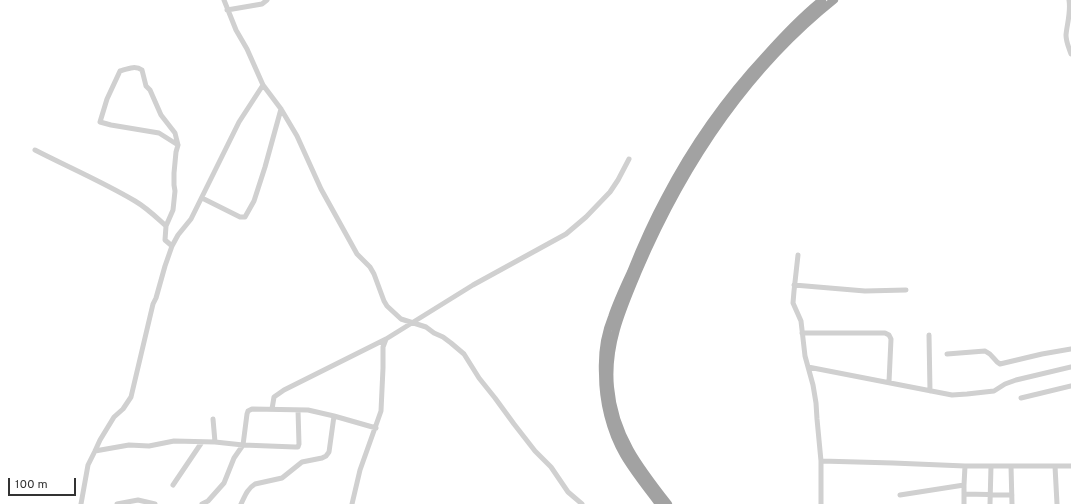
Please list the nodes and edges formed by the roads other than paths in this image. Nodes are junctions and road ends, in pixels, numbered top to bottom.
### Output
1 (224, 0) edge
2 (266, 0) edge
3 (822, 0) edge
4 (834, 0) edge
5 (1070, 0) edge
6 (227, 10) junction
7 (1071, 54) edge
8 (263, 85) junction
9 (281, 109) junction
10 (178, 145) junction
11 (35, 150) dead end
12 (630, 159) dead end
13 (202, 198) junction
14 (166, 226) junction
15 (172, 246) junction
16 (798, 255) dead end
17 (794, 285) junction
18 (906, 290) dead end
19 (412, 322) junction
20 (802, 333) junction
21 (929, 335) dead end
22 (386, 339) junction
23 (1071, 349) edge
24 (948, 354) dead end
25 (808, 367) junction
26 (1071, 367) edge
27 (889, 382) junction
28 (1071, 386) edge
29 (930, 391) junction
30 (1021, 398) dead end
31 (272, 409) junction
32 (298, 410) junction
33 (334, 416) junction
34 (213, 419) dead end
35 (376, 428) junction
36 (202, 442) junction
37 (215, 442) junction
38 (243, 445) junction
39 (96, 451) junction
40 (821, 461) junction
41 (965, 466) junction
42 (992, 466) junction
43 (1011, 466) junction
44 (1055, 466) junction
45 (1071, 466) edge
46 (173, 485) dead end
47 (964, 485) junction
48 (964, 494) junction
49 (900, 495) dead end
50 (991, 495) junction
51 (1012, 495) junction
52 (81, 504) edge
53 (117, 504) edge
54 (155, 504) edge
55 (202, 504) edge
56 (242, 504) edge
57 (352, 504) edge
58 (582, 504) edge
59 (659, 504) edge
60 (668, 504) edge
61 (821, 504) edge
62 (964, 504) edge
63 (990, 504) edge
64 (1012, 504) edge
65 (1057, 504) edge

1 - 6 street
2 - 6 street
3 - 59 highway
4 - 60 highway
5 - 7 street
6 - 8 street
8 - 9 street
8 - 13 street
9 - 13 street
9 - 19 street
10 - 10 street
10 - 14 street
11 - 14 street
12 - 19 street
13 - 15 street
14 - 15 street
15 - 39 street
16 - 17 street
17 - 18 street
17 - 20 street
19 - 22 street
19 - 58 street
20 - 25 street
20 - 27 street
21 - 29 street
22 - 31 street
22 - 35 street
23 - 24 street
25 - 27 street
25 - 40 street
26 - 29 street
27 - 29 street
28 - 30 street
31 - 32 street
31 - 38 street
32 - 33 street
32 - 38 street
33 - 35 street
33 - 56 street
34 - 37 street
35 - 57 street
36 - 37 street
36 - 39 street
36 - 46 street
37 - 38 street
38 - 55 street
39 - 52 street
40 - 41 street
40 - 61 street
41 - 42 street
41 - 47 street
42 - 43 street
42 - 50 street
43 - 44 street
43 - 51 street
44 - 45 street
44 - 65 street
47 - 48 street
47 - 49 street
48 - 50 street
48 - 62 street
50 - 51 street
50 - 63 street
51 - 64 street
53 - 54 street

